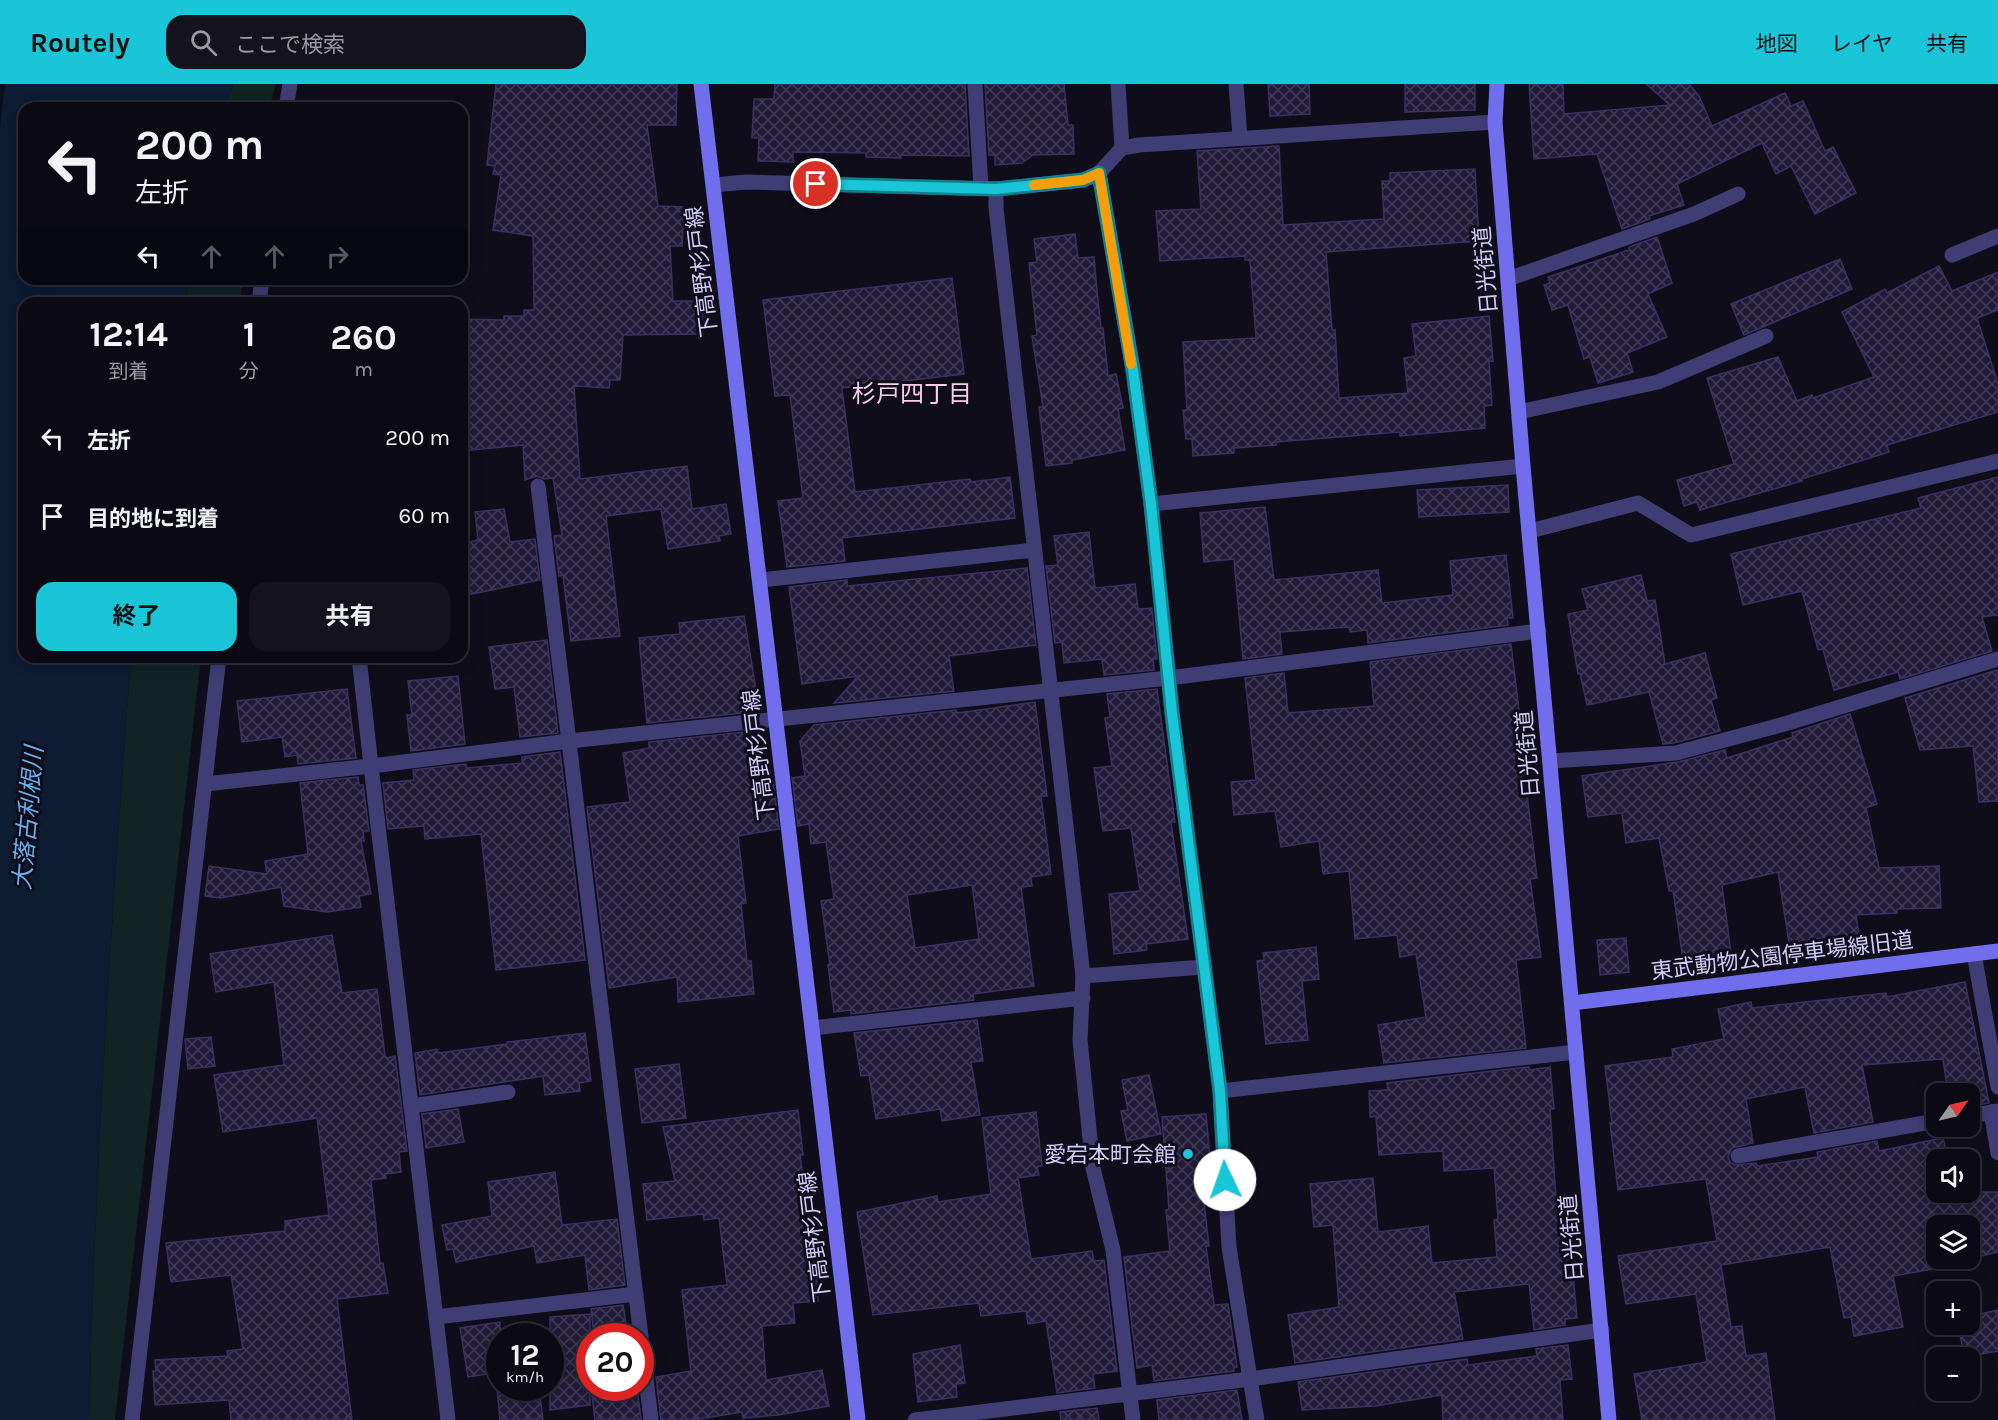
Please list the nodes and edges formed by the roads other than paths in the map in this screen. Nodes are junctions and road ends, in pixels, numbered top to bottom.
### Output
1 (291, 84) edge
2 (701, 84) edge
3 (975, 84) edge
4 (1118, 84) edge
5 (1236, 84) edge
6 (1497, 84) edge
7 (287, 102) edge
8 (1495, 122) junction
9 (1240, 137) junction
10 (1122, 148) junction
11 (1099, 173) junction
12 (714, 185) junction
13 (988, 188) junction
14 (1738, 194) dead end
15 (1998, 236) edge
16 (1952, 255) dead end
17 (1508, 279) junction
18 (1766, 336) dead end
19 (1519, 412) junction
20 (1998, 460) edge
21 (1523, 466) junction
22 (538, 486) dead end
23 (1151, 504) junction
24 (1530, 531) junction
25 (1034, 550) junction
26 (760, 580) junction
27 (1539, 631) junction
28 (1998, 659) edge
29 (218, 663) edge
30 (360, 663) edge
31 (1169, 678) junction
32 (1051, 691) junction
33 (776, 719) junction
34 (569, 741) junction
35 (1551, 761) junction
36 (371, 766) junction
37 (205, 784) junction
38 (1998, 951) edge
39 (1974, 954) junction
40 (1204, 967) junction
41 (1083, 976) junction
42 (1083, 998) junction
43 (1572, 1003) junction
44 (812, 1028) junction
45 (1576, 1052) junction
46 (1998, 1087) edge
47 (1220, 1091) junction
48 (508, 1092) dead end
49 (411, 1106) junction
50 (1995, 1111) edge
51 (1980, 1114) edge
52 (1926, 1123) edge
53 (1998, 1154) edge
54 (1738, 1156) dead end
55 (636, 1294) junction
56 (436, 1317) junction
57 (1602, 1330) junction
58 (1250, 1379) junction
59 (1130, 1393) junction
60 (132, 1420) edge
61 (448, 1420) edge
62 (651, 1420) edge
63 (858, 1420) edge
64 (915, 1420) edge
65 (1133, 1420) edge
66 (1257, 1420) edge
67 (1609, 1420) edge

1 - 7 street
2 - 12 street, 下高野杉戸線
3 - 13 street
4 - 10 street
5 - 9 street
6 - 8 street, 日光街道
8 - 9 street
8 - 17 street, 日光街道
9 - 10 street
10 - 11 street
11 - 13 street
11 - 23 street
12 - 13 street
12 - 26 street, 下高野杉戸線
13 - 25 street
14 - 17 street
15 - 16 street
17 - 19 street, 日光街道
18 - 19 street
19 - 21 street, 日光街道
20 - 24 street
21 - 23 street
21 - 24 street, 日光街道
22 - 34 street
23 - 31 street
24 - 27 street, 日光街道
25 - 26 street
25 - 32 street
26 - 33 street, 下高野杉戸線
27 - 31 street
27 - 35 street, 日光街道
28 - 35 street
29 - 37 street
30 - 36 street
31 - 32 street
31 - 40 street
32 - 33 street
32 - 41 street
33 - 34 street
33 - 44 street, 下高野杉戸線
34 - 36 street
34 - 55 street
35 - 43 street, 日光街道
36 - 37 street
36 - 49 street
37 - 60 street
38 - 39 street, 東武動物公園停車場線旧道
39 - 43 street, 東武動物公園停車場線旧道
39 - 46 street
40 - 41 street
40 - 47 street
41 - 42 street
42 - 44 street
42 - 59 street
43 - 45 street, 日光街道
44 - 63 street, 下高野杉戸線
45 - 47 street
45 - 57 street, 日光街道
47 - 58 street
48 - 49 street
49 - 56 street
50 - 51 street
50 - 53 street
52 - 54 street
55 - 56 street
55 - 62 street
56 - 61 street
57 - 58 street
57 - 67 street, 日光街道
58 - 59 street
58 - 66 street
59 - 64 street
59 - 65 street

